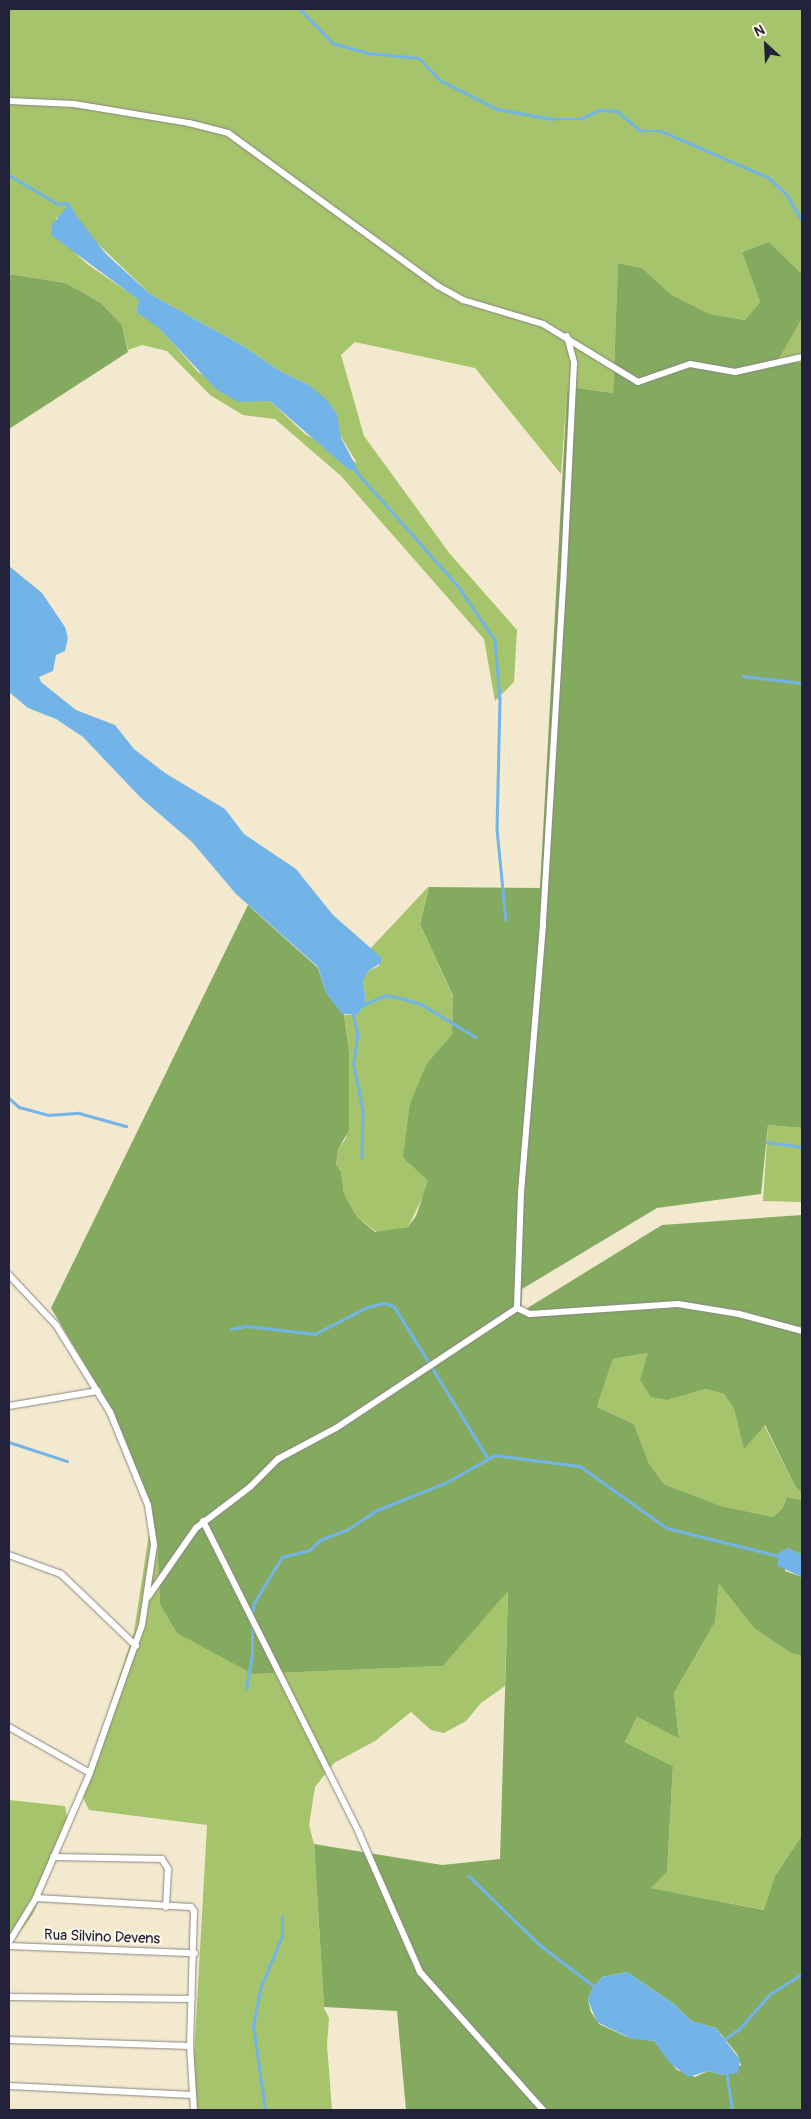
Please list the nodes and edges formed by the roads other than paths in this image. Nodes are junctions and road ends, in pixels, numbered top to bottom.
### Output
1 (9, 101) edge
2 (567, 336) junction
3 (802, 357) edge
4 (9, 1275) edge
5 (517, 1308) junction
6 (802, 1331) edge
7 (98, 1391) junction
8 (9, 1406) edge
9 (203, 1521) junction
10 (9, 1555) edge
11 (148, 1598) junction
12 (136, 1646) junction
13 (9, 1727) edge
14 (90, 1773) junction
15 (53, 1857) junction
16 (36, 1898) junction
17 (166, 1907) junction
18 (9, 1942) edge
19 (9, 1946) edge
20 (195, 1953) junction
21 (9, 1997) edge
22 (192, 1999) junction
23 (9, 2040) edge
24 (190, 2046) junction
25 (9, 2086) edge
26 (193, 2095) junction
27 (194, 2110) edge
28 (543, 2110) edge

1 - 2 street
2 - 3 street
2 - 5 street
4 - 7 street
5 - 6 street
5 - 9 street
7 - 8 street
7 - 11 street
9 - 11 street
9 - 28 street
10 - 12 street
11 - 12 street
12 - 14 street
13 - 14 street
14 - 15 street
15 - 16 street
15 - 17 street
16 - 17 street
16 - 18 street
17 - 20 street
19 - 20 street, Rua Silvino Devens
20 - 22 street
21 - 22 street
22 - 24 street
23 - 24 street
24 - 26 street
25 - 26 street
26 - 27 street

